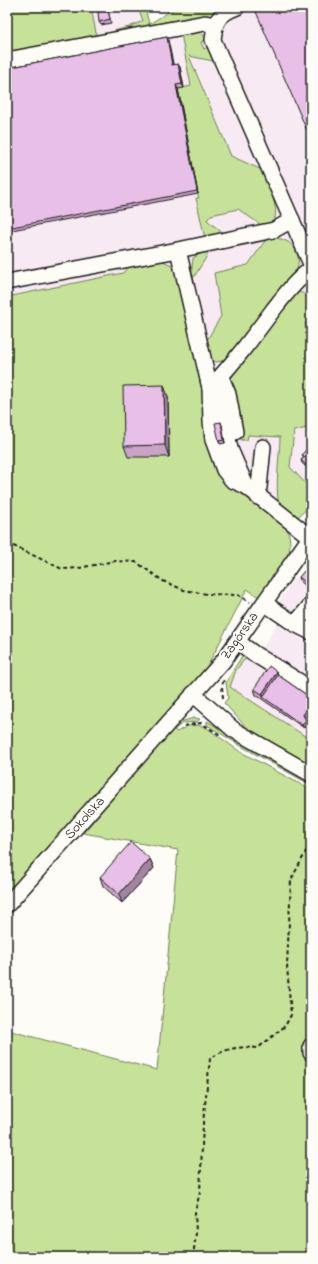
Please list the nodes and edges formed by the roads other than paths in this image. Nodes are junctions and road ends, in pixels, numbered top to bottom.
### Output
1 (237, 7) edge
2 (215, 25) junction
3 (7, 60) edge
4 (292, 220) junction
5 (178, 250) junction
6 (309, 273) edge
7 (7, 282) edge
8 (221, 377) junction
9 (210, 388) junction
10 (262, 446) dead end
11 (246, 486) junction
12 (258, 497) junction
13 (310, 537) edge
14 (311, 605) edge
15 (262, 606) junction
16 (295, 624) junction
17 (311, 632) edge
18 (238, 642) junction
19 (311, 689) edge
20 (194, 694) junction
21 (163, 730) joint
22 (311, 774) edge
23 (7, 905) edge
24 (311, 1046) edge
25 (311, 1053) edge

1 - 2 street
2 - 3 street
2 - 4 street
4 - 5 street
4 - 6 street
5 - 7 street
5 - 9 street
6 - 8 street
8 - 9 street
8 - 11 street
9 - 11 street
10 - 12 street
11 - 12 street
12 - 13 street
13 - 15 street, Zagórska
14 - 16 street
15 - 16 street
15 - 18 street, Zagórska
16 - 17 street
18 - 19 street
18 - 20 street, Zagórska
20 - 21 street, Zagórska
20 - 22 street
21 - 23 street, Sokolska
24 - 25 street

